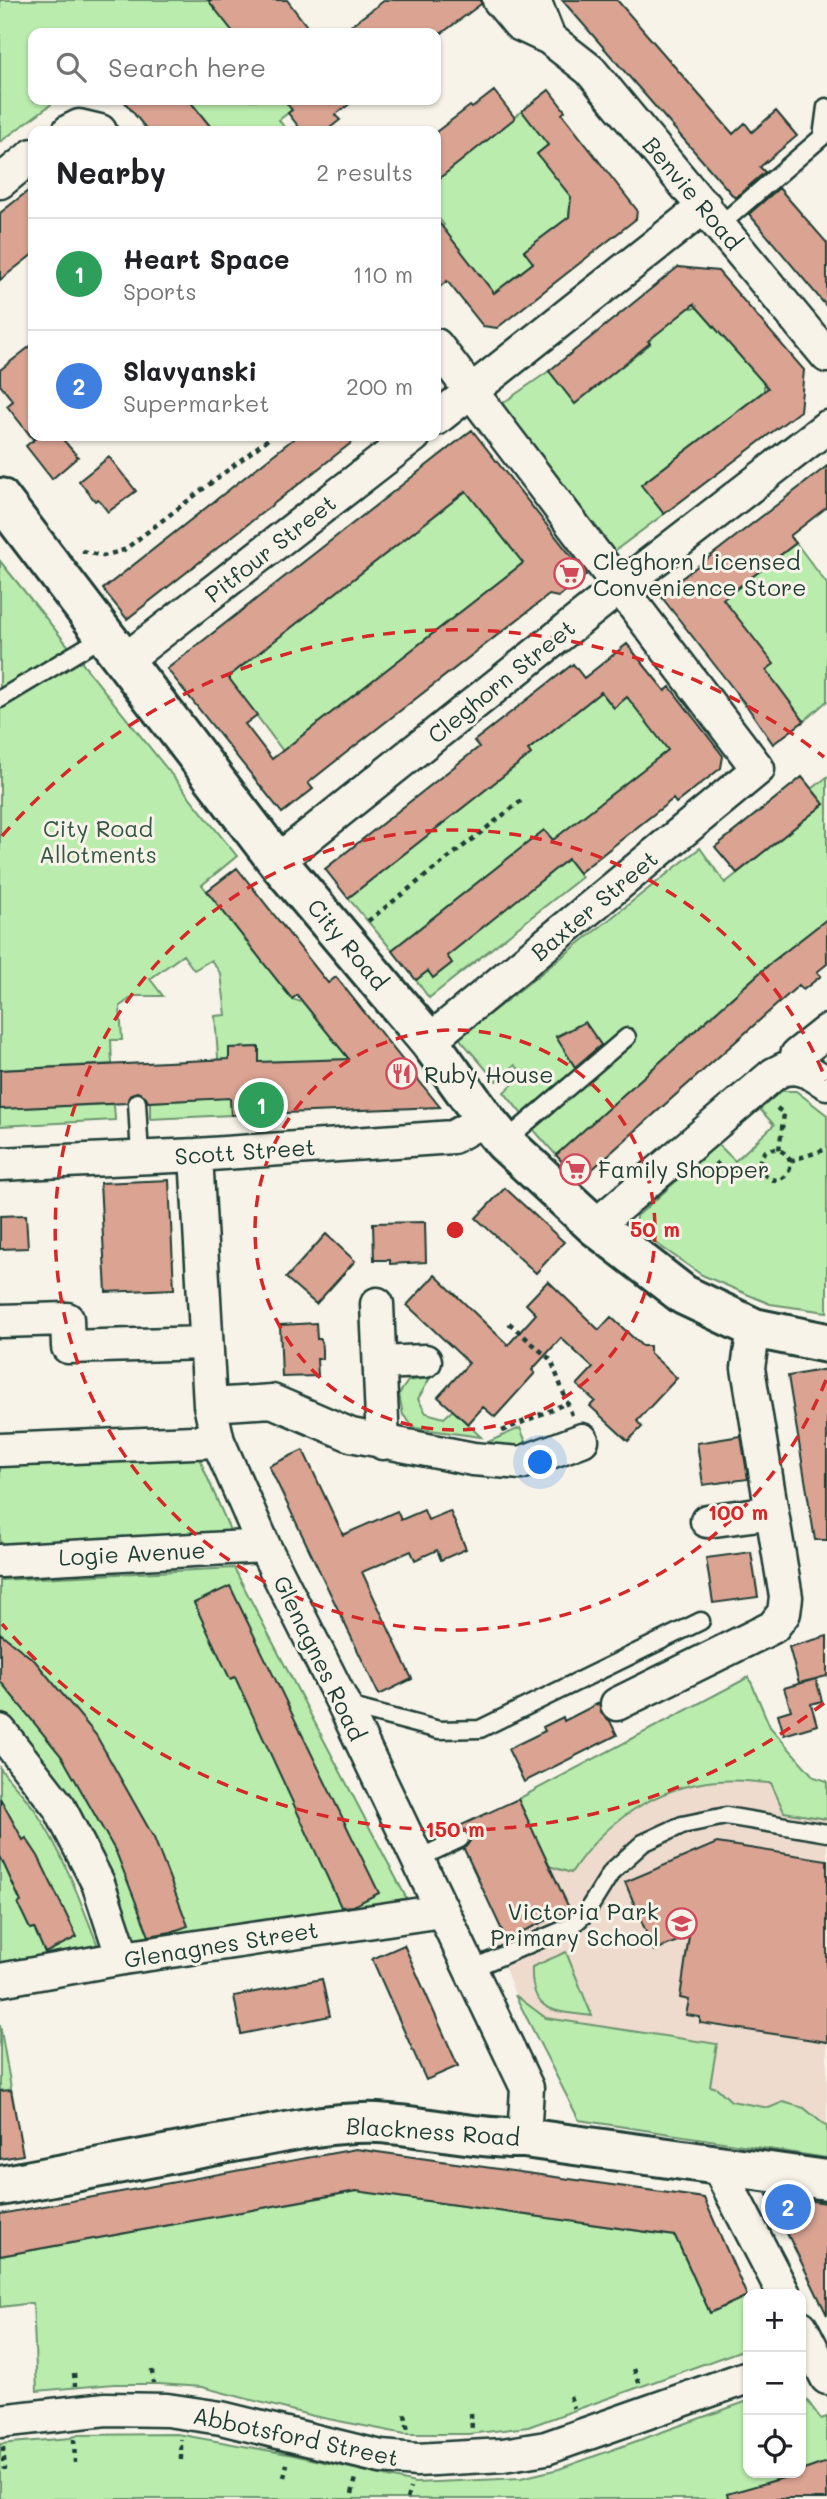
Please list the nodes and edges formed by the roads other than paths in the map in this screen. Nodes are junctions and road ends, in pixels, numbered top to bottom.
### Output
1 (499, 0) edge
2 (534, 0) edge
3 (549, 38) junction
4 (826, 107) edge
5 (28, 159) edge
6 (0, 182) edge
7 (713, 216) junction
8 (441, 352) edge
9 (827, 356) edge
10 (470, 391) junction
11 (441, 415) edge
12 (827, 427) edge
13 (407, 441) edge
14 (0, 498) edge
15 (620, 587) junction
16 (116, 647) junction
17 (0, 699) edge
18 (277, 860) junction
19 (827, 1031) edge
20 (627, 1037) dead end
21 (429, 1041) junction
22 (796, 1068) junction
23 (827, 1083) edge
24 (137, 1102) dead end
25 (494, 1131) junction
26 (196, 1155) junction
27 (139, 1157) junction
28 (0, 1164) edge
29 (595, 1226) junction
30 (377, 1304) dead end
31 (0, 1321) edge
32 (754, 1328) junction
33 (205, 1343) junction
34 (827, 1343) edge
35 (425, 1361) dead end
36 (380, 1363) junction
37 (210, 1405) junction
38 (582, 1440) road end
39 (218, 1441) junction
40 (383, 1443) junction
41 (0, 1450) edge
42 (772, 1512) junction
43 (707, 1521) dead end
44 (264, 1546) junction
45 (0, 1561) edge
46 (701, 1621) dead end
47 (617, 1704) dead end
48 (344, 1705) junction
49 (0, 1731) edge
50 (827, 1833) edge
51 (460, 1839) dead end
52 (418, 1859) junction
53 (442, 1911) junction
54 (123, 1958) junction
55 (471, 1969) junction
56 (0, 1980) edge
57 (524, 2138) junction
58 (717, 2165) junction
59 (827, 2180) edge
60 (0, 2186) edge
61 (781, 2289) edge
62 (743, 2378) edge
63 (1, 2430) edge

1 - 3 street, Benvie Road
2 - 3 street
3 - 7 street, Benvie Road
4 - 7 lane
5 - 6 street
7 - 9 street, Benvie Road
7 - 10 street
8 - 10 street
10 - 11 street
10 - 15 street
12 - 15 street, Cleghorn Street
13 - 16 street, Pitfour Street
14 - 16 street, City Road
15 - 18 street, Cleghorn Street
15 - 21 street, Baxter Street
16 - 17 lane
16 - 18 street, City Road
18 - 21 street, City Road
19 - 22 street
20 - 25 lane
21 - 25 street, City Road
22 - 23 street
22 - 29 street
24 - 27 lane
25 - 26 street, Scott Street
25 - 29 street, City Road
26 - 27 street, Scott Street
26 - 33 street, Glenagnes Road
27 - 28 street, Scott Street
29 - 32 street, City Road
30 - 36 street
31 - 33 street
32 - 34 street, City Road
32 - 42 street
33 - 37 street, Glenagnes Road
35 - 36 street
36 - 40 street
37 - 39 street, Glenagnes Road
37 - 40 street
38 - 40 street
39 - 41 street
39 - 44 street, Glenagnes Road
42 - 43 street
42 - 47 street
44 - 45 street, Logie Avenue
44 - 48 street, Glenagnes Road
46 - 48 lane
48 - 52 street, Glenagnes Road
49 - 54 street
50 - 55 lane
51 - 52 lane
52 - 53 street, Glenagnes Road
53 - 54 street, Glenagnes Street
53 - 55 street, Glenagnes Road
54 - 56 street, Glenagnes Street
55 - 57 street, Glenagnes Road
57 - 58 street, Blackness Road
57 - 60 street, Blackness Road
58 - 59 street, Blackness Road
58 - 61 street
62 - 63 street, Abbotsford Street

